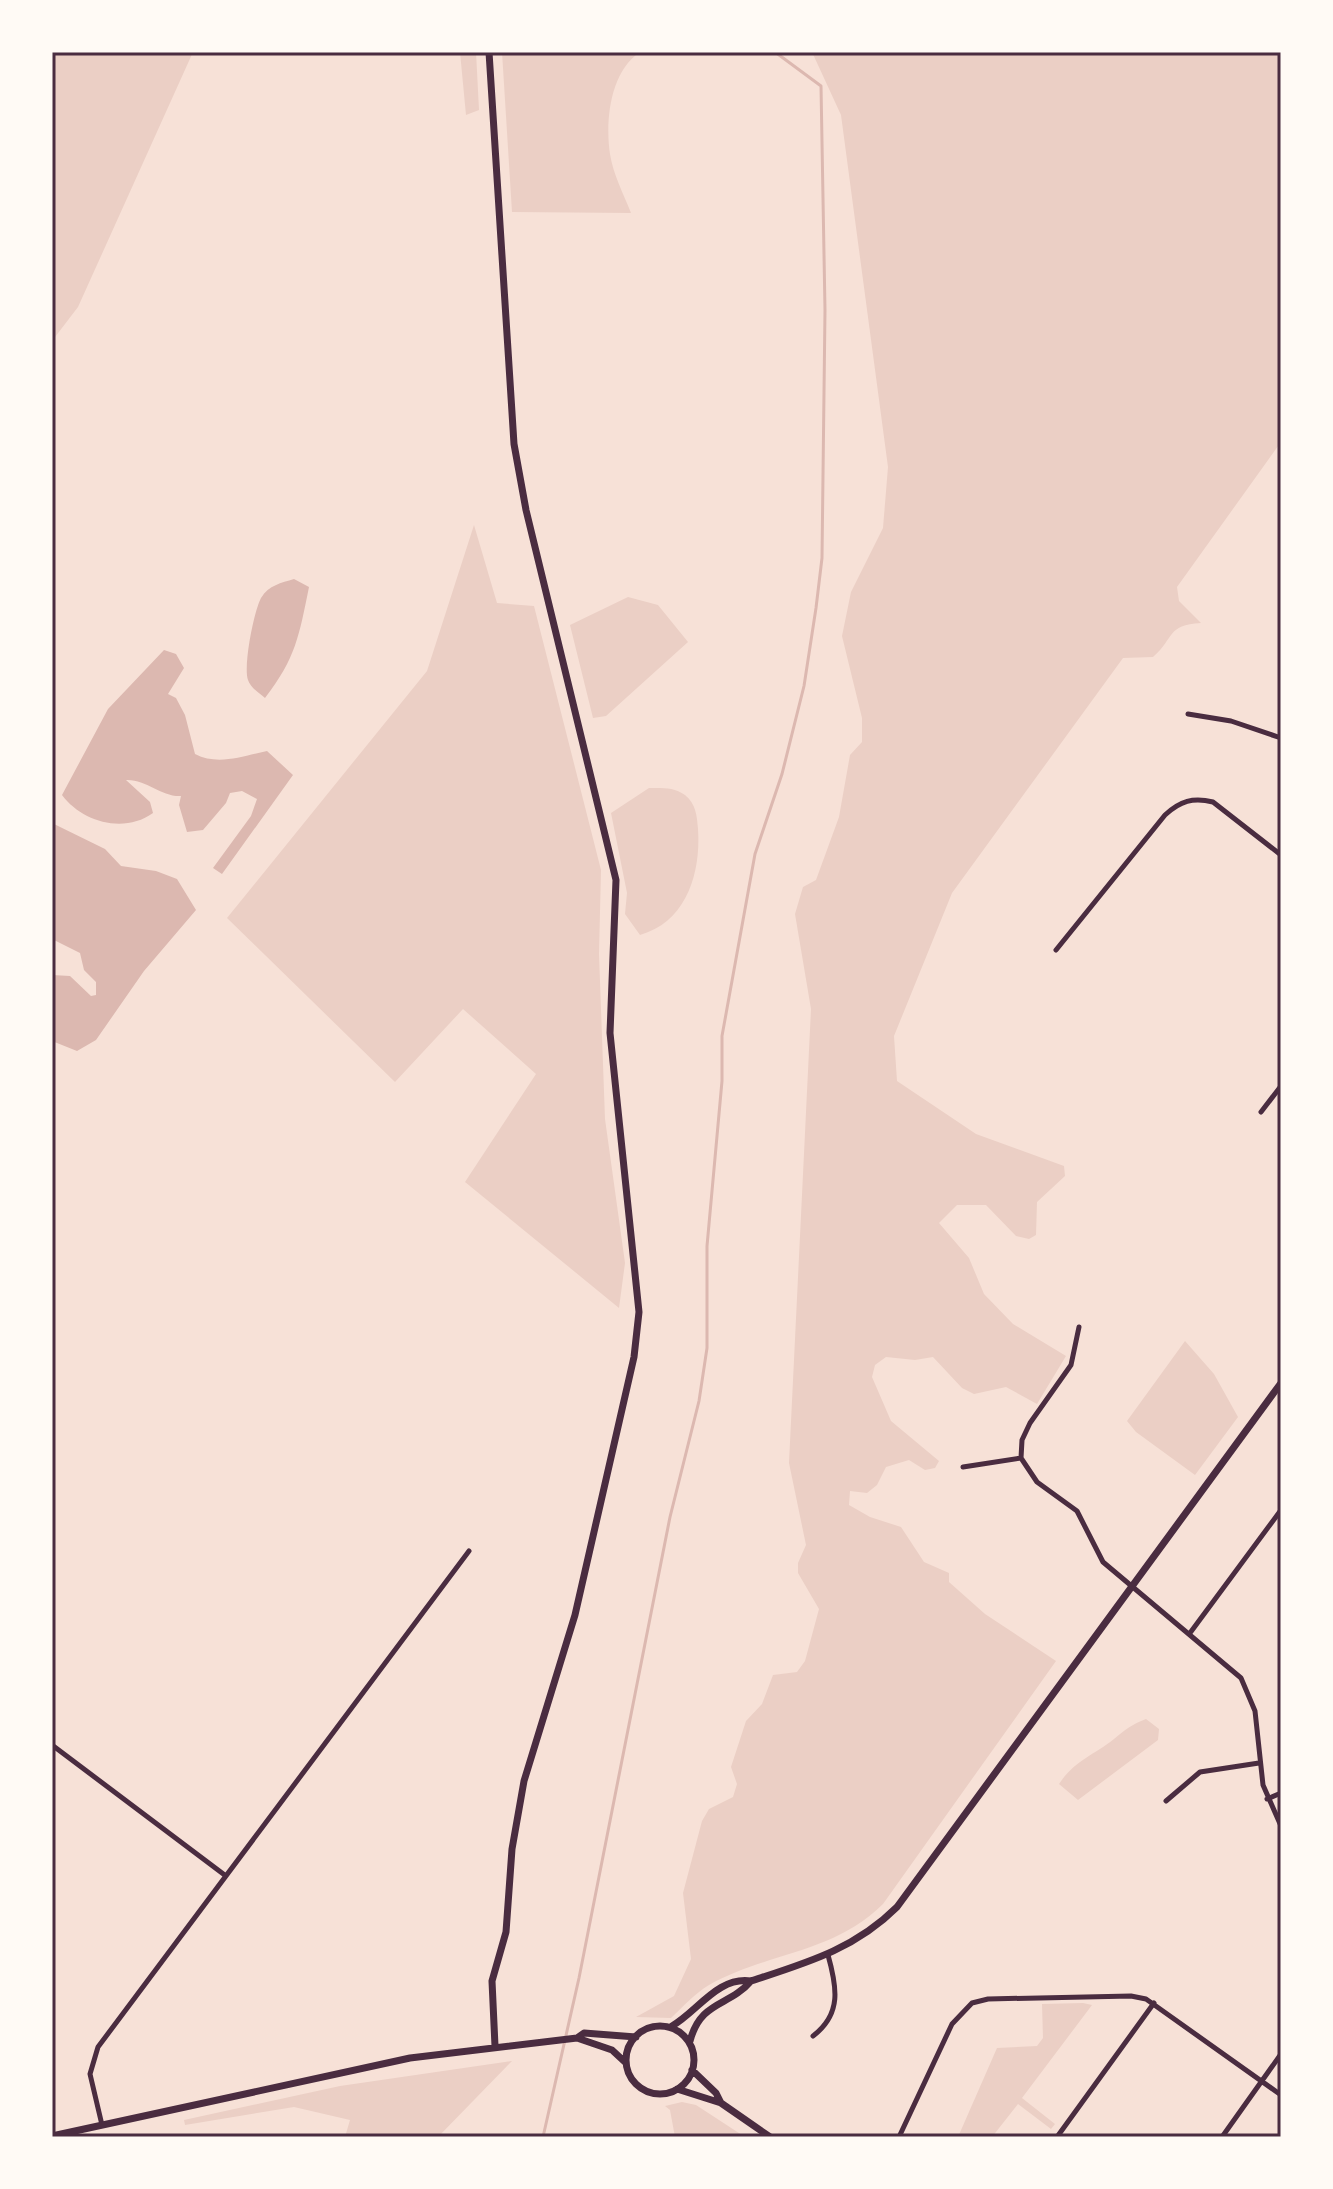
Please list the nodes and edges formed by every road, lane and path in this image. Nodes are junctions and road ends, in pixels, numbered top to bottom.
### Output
1 (489, 52) edge
2 (1188, 714) dead end
3 (1281, 738) edge
4 (1281, 855) edge
5 (1056, 950) dead end
6 (1281, 1086) edge
7 (1261, 1112) dead end
8 (1079, 1327) dead end
9 (1281, 1383) edge
10 (1021, 1458) junction
11 (963, 1467) dead end
12 (1281, 1510) edge
13 (469, 1551) dead end
14 (1131, 1585) junction
15 (1190, 1633) junction
16 (52, 1745) edge
17 (1259, 1763) junction
18 (1281, 1793) edge
19 (1267, 1799) junction
20 (1166, 1801) dead end
21 (1281, 1826) edge
22 (226, 1876) junction
23 (828, 1955) junction
24 (751, 1981) junction
25 (1154, 2003) junction
26 (672, 2026) junction
27 (813, 2036) dead end
28 (636, 2037) junction
29 (577, 2038) junction
30 (690, 2041) junction
31 (495, 2046) junction
32 (1281, 2054) edge
33 (626, 2063) junction
34 (692, 2070) junction
35 (1263, 2082) junction
36 (677, 2089) junction
37 (1281, 2095) edge
38 (721, 2103) junction
39 (102, 2125) junction
40 (52, 2136) edge
41 (770, 2137) edge
42 (899, 2137) edge
43 (1057, 2137) edge
44 (1222, 2137) edge

1 - 31 main road
2 - 3 street
4 - 5 street
6 - 7 street
8 - 10 street
9 - 14 main road
10 - 11 street
10 - 14 street
12 - 15 street
13 - 22 street
14 - 15 street
14 - 23 main road
15 - 17 street
16 - 22 street
17 - 19 street
17 - 20 street
18 - 19 street
19 - 21 street
22 - 39 street
23 - 24 main road
23 - 27 street
24 - 26 main road
24 - 30 main road
25 - 35 street
25 - 42 street
25 - 43 street
26 - 28 main road
26 - 30 main road
28 - 29 main road
28 - 33 main road
29 - 31 main road
29 - 33 main road
30 - 34 main road
31 - 39 main road
32 - 35 street
33 - 36 main road
34 - 36 main road
34 - 38 main road
35 - 37 street
35 - 44 street
36 - 38 main road
38 - 41 main road
39 - 40 main road

